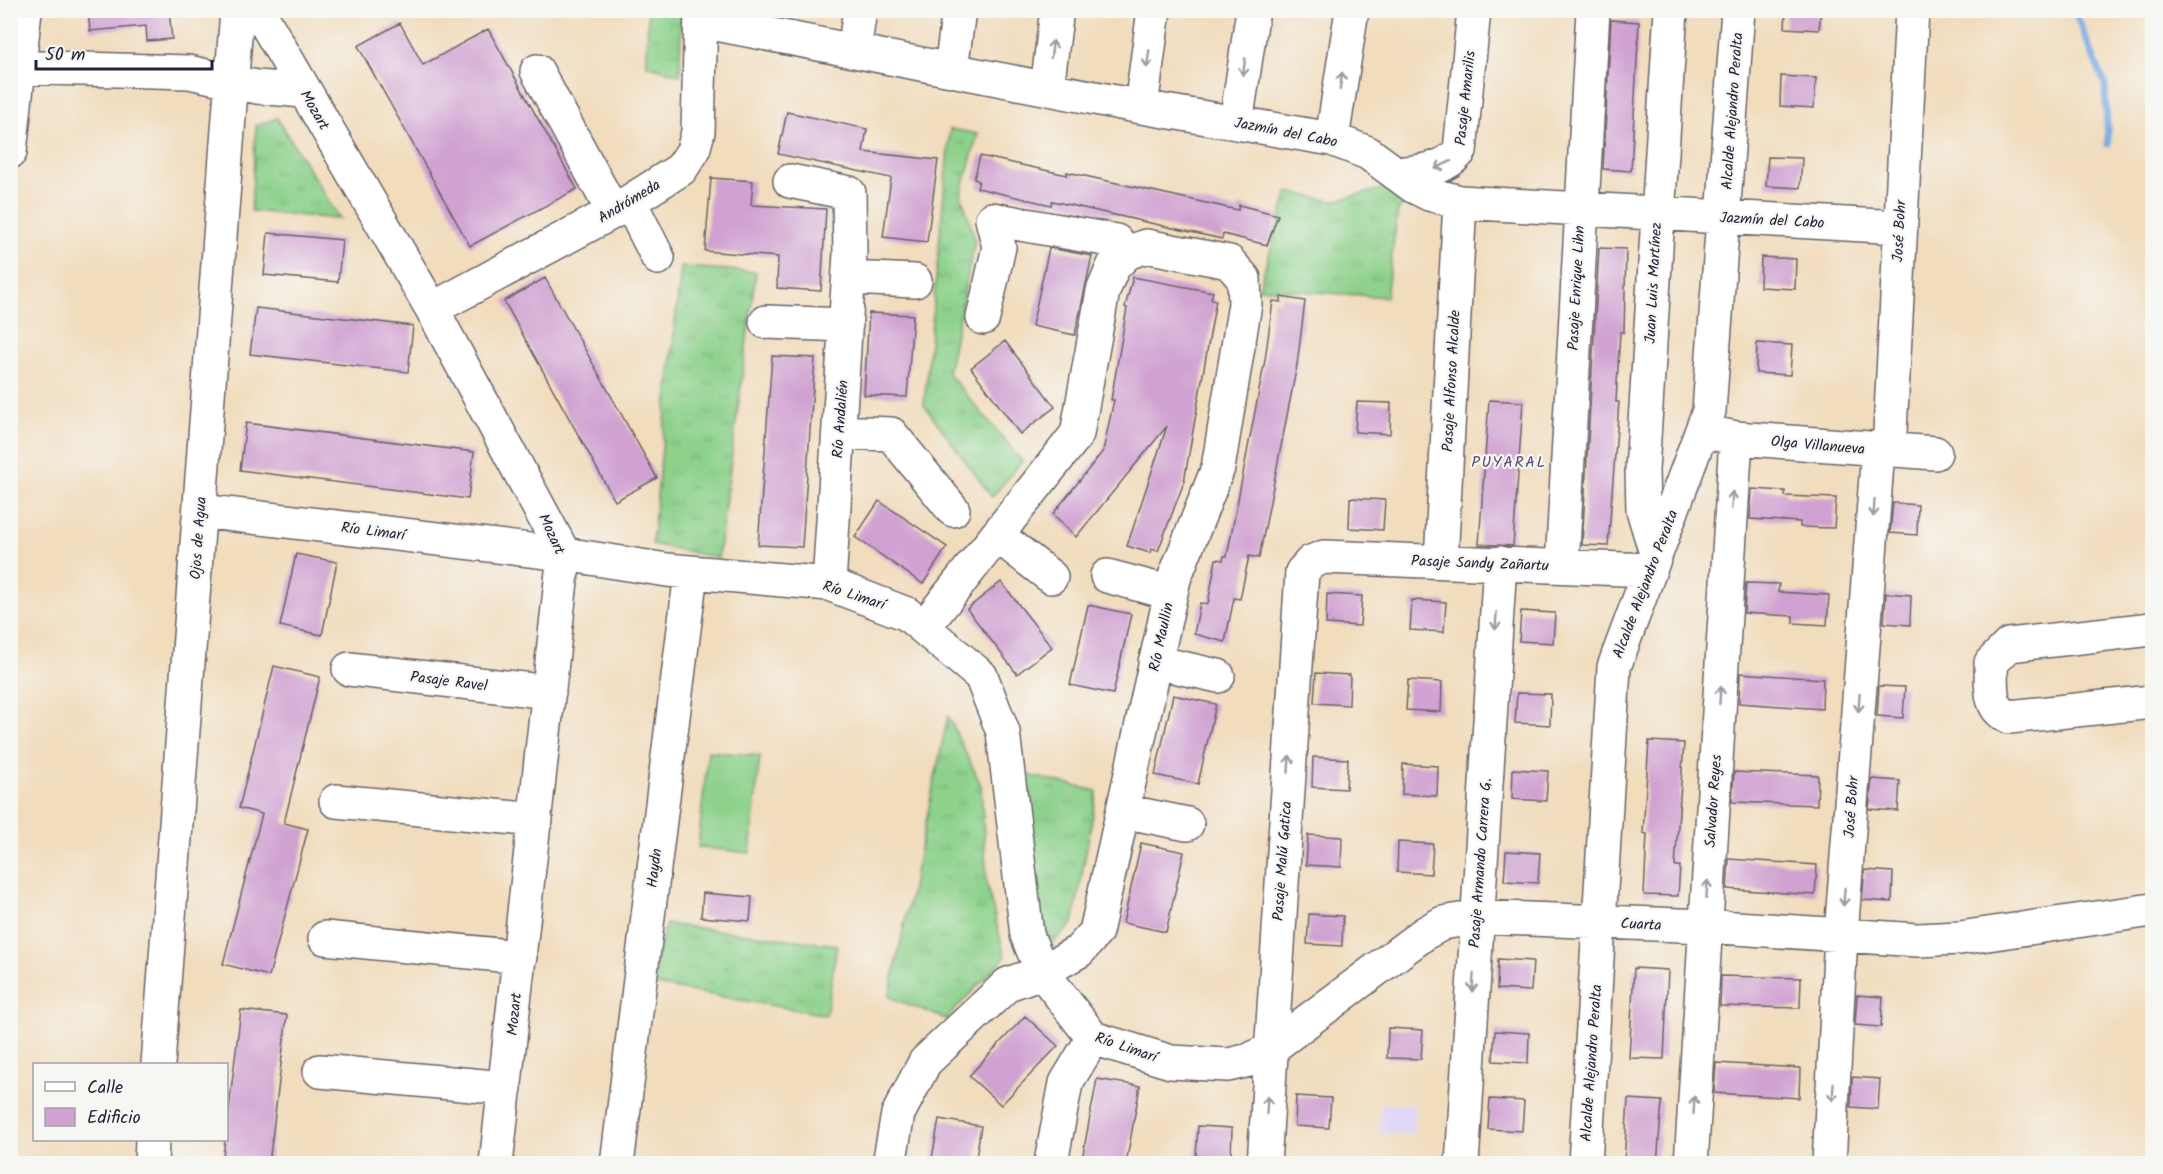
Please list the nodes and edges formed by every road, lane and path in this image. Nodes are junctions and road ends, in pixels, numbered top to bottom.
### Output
1 (25, 10) edge
2 (237, 10) edge
3 (258, 10) edge
4 (860, 10) edge
5 (959, 10) edge
6 (1058, 10) edge
7 (1154, 10) edge
8 (1252, 10) edge
9 (1352, 10) edge
10 (1474, 10) edge
11 (1593, 10) edge
12 (1671, 10) edge
13 (1738, 10) edge
14 (1912, 10) edge
15 (701, 16) edge
16 (854, 51) junction
17 (15, 68) edge
18 (951, 69) junction
19 (537, 71) dead end
20 (230, 82) junction
21 (1047, 88) junction
22 (304, 91) junction
23 (1141, 107) junction
24 (1236, 123) junction
25 (1332, 139) junction
26 (10, 152) edge
27 (1396, 174) junction
28 (789, 181) dead end
29 (1460, 202) junction
30 (621, 207) junction
31 (1581, 209) junction
32 (1657, 213) junction
33 (1725, 217) junction
34 (1899, 227) junction
35 (1127, 253) junction
36 (658, 258) dead end
37 (850, 266) junction
38 (915, 281) dead end
39 (432, 309) junction
40 (983, 318) dead end
41 (766, 322) dead end
42 (846, 325) junction
43 (1702, 431) junction
44 (839, 432) junction
45 (1736, 438) junction
46 (1883, 450) junction
47 (1935, 453) dead end
48 (953, 510) dead end
49 (201, 511) junction
50 (997, 535) junction
51 (564, 554) junction
52 (1311, 561) joint
53 (1441, 561) junction
54 (1653, 561) junction
55 (1500, 563) junction
56 (1562, 566) junction
57 (691, 573) junction
58 (1107, 576) dead end
59 (1051, 577) dead end
60 (829, 584) junction
61 (1170, 593) junction
62 (924, 627) junction
63 (2152, 629) edge
64 (1155, 662) junction
65 (349, 669) dead end
66 (1218, 676) dead end
67 (549, 692) junction
68 (2152, 702) edge
69 (336, 801) dead end
70 (1123, 811) junction
71 (536, 820) junction
72 (1187, 825) dead end
73 (2152, 910) edge
74 (1477, 917) junction
75 (1600, 922) junction
76 (1705, 926) junction
77 (1841, 935) junction
78 (325, 939) dead end
79 (520, 957) junction
80 (1042, 972) junction
81 (1093, 1038) junction
82 (1270, 1049) junction
83 (1171, 1062) joint
84 (158, 1063) edge
85 (320, 1071) dead end
86 (506, 1088) junction
87 (152, 1141) edge
88 (1052, 1157) dead end
89 (150, 1164) edge
90 (496, 1164) edge
91 (617, 1164) edge
92 (889, 1164) edge
93 (1264, 1164) edge
94 (1461, 1164) edge
95 (1585, 1164) edge
96 (1691, 1164) edge
97 (1829, 1164) edge

1 - 17 street
2 - 20 street, Ojos de Agua
3 - 22 street, Mozart
4 - 16 street
5 - 18 street
21 -> 6 street
7 -> 23 street
8 -> 24 street
25 -> 9 street
10 -> 27 street, Pasaje Amarilis
11 - 31 street, Pasaje Enrique Lihn
12 - 32 street, Juan Luis Martínez
13 - 33 street, Alcalde Alejandro Peralta
14 - 34 street, José Bohr
15 - 16 street, Jazmín del Cabo
15 - 30 street, Andrómeda
16 - 18 street, Jazmín del Cabo
17 - 20 street
17 - 26 street
18 - 21 street, Jazmín del Cabo
19 - 30 street
20 - 22 street
20 - 49 street, Ojos de Agua
21 - 23 street, Jazmín del Cabo
22 - 39 street, Mozart
23 - 24 street, Jazmín del Cabo
24 - 25 street, Jazmín del Cabo
25 - 27 street, Jazmín del Cabo
27 - 29 street, Jazmín del Cabo
28 - 37 street, Río Andalién
29 - 31 street, Jazmín del Cabo
29 - 53 street, Pasaje Alfonso Alcalde
30 - 36 street
30 - 39 street, Andrómeda
31 - 32 street, Jazmín del Cabo
31 - 56 street, Pasaje Enrique Lihn
32 - 33 street, Jazmín del Cabo
32 - 54 street, Juan Luis Martínez
33 - 34 street, Jazmín del Cabo
33 - 43 street, Alcalde Alejandro Peralta
34 - 46 street, José Bohr
35 - 40 street
35 - 50 street
35 - 61 street, Río Maullin
37 - 38 street
37 - 42 street, Río Andalién
39 - 51 street, Mozart
41 - 42 street
42 - 44 street, Río Andalién
43 - 45 street, Olga Villanueva
43 - 54 street, Alcalde Alejandro Peralta
44 - 48 street
44 - 60 street, Río Andalién
45 - 46 street, Olga Villanueva
76 -> 45 street, Salvador Reyes
46 - 47 street, Olga Villanueva
46 -> 77 street, José Bohr
49 - 51 street, Río Limarí
49 - 84 street, Ojos de Agua
50 - 59 street
50 - 62 street
51 - 57 street, Río Limarí
51 - 67 street, Mozart
52 - 53 street, Pasaje Sandy Zañartu
82 -> 52 street, Pasaje Malú Gatica
53 - 55 street, Pasaje Sandy Zañartu
54 - 56 street, Pasaje Sandy Zañartu
54 - 75 street, Alcalde Alejandro Peralta
55 - 56 street, Pasaje Sandy Zañartu
55 -> 74 street, Pasaje Armando Carrera G.
57 - 60 street, Río Limarí
57 - 91 street, Haydn
58 - 61 street
60 - 62 street, Río Limarí
61 - 64 street, Río Maullin
62 - 80 street, Río Limarí
63 - 68 street
64 - 66 street
64 - 70 street, Río Maullin
65 - 67 street, Pasaje Ravel
67 - 71 street, Mozart
69 - 71 street
70 - 72 street
70 - 80 street, Río Maullin
71 - 79 street, Mozart
73 - 77 street, Cuarta
74 - 75 street, Cuarta
74 - 82 street, Cuarta
74 -> 94 street, Pasaje Armando Carrera G.
75 - 76 street, Cuarta
75 - 95 street, Alcalde Alejandro Peralta
76 - 77 street, Cuarta
96 -> 76 street, Salvador Reyes
77 -> 97 street, José Bohr
78 - 79 street
79 - 86 street, Mozart
80 - 81 street, Río Limarí
80 - 92 street, Río Maullin
81 - 83 street, Río Limarí
81 - 88 street
82 - 83 street, Cuarta
93 -> 82 street, Pasaje Malú Gatica
85 - 86 street
86 - 90 street, Mozart
87 - 89 street

